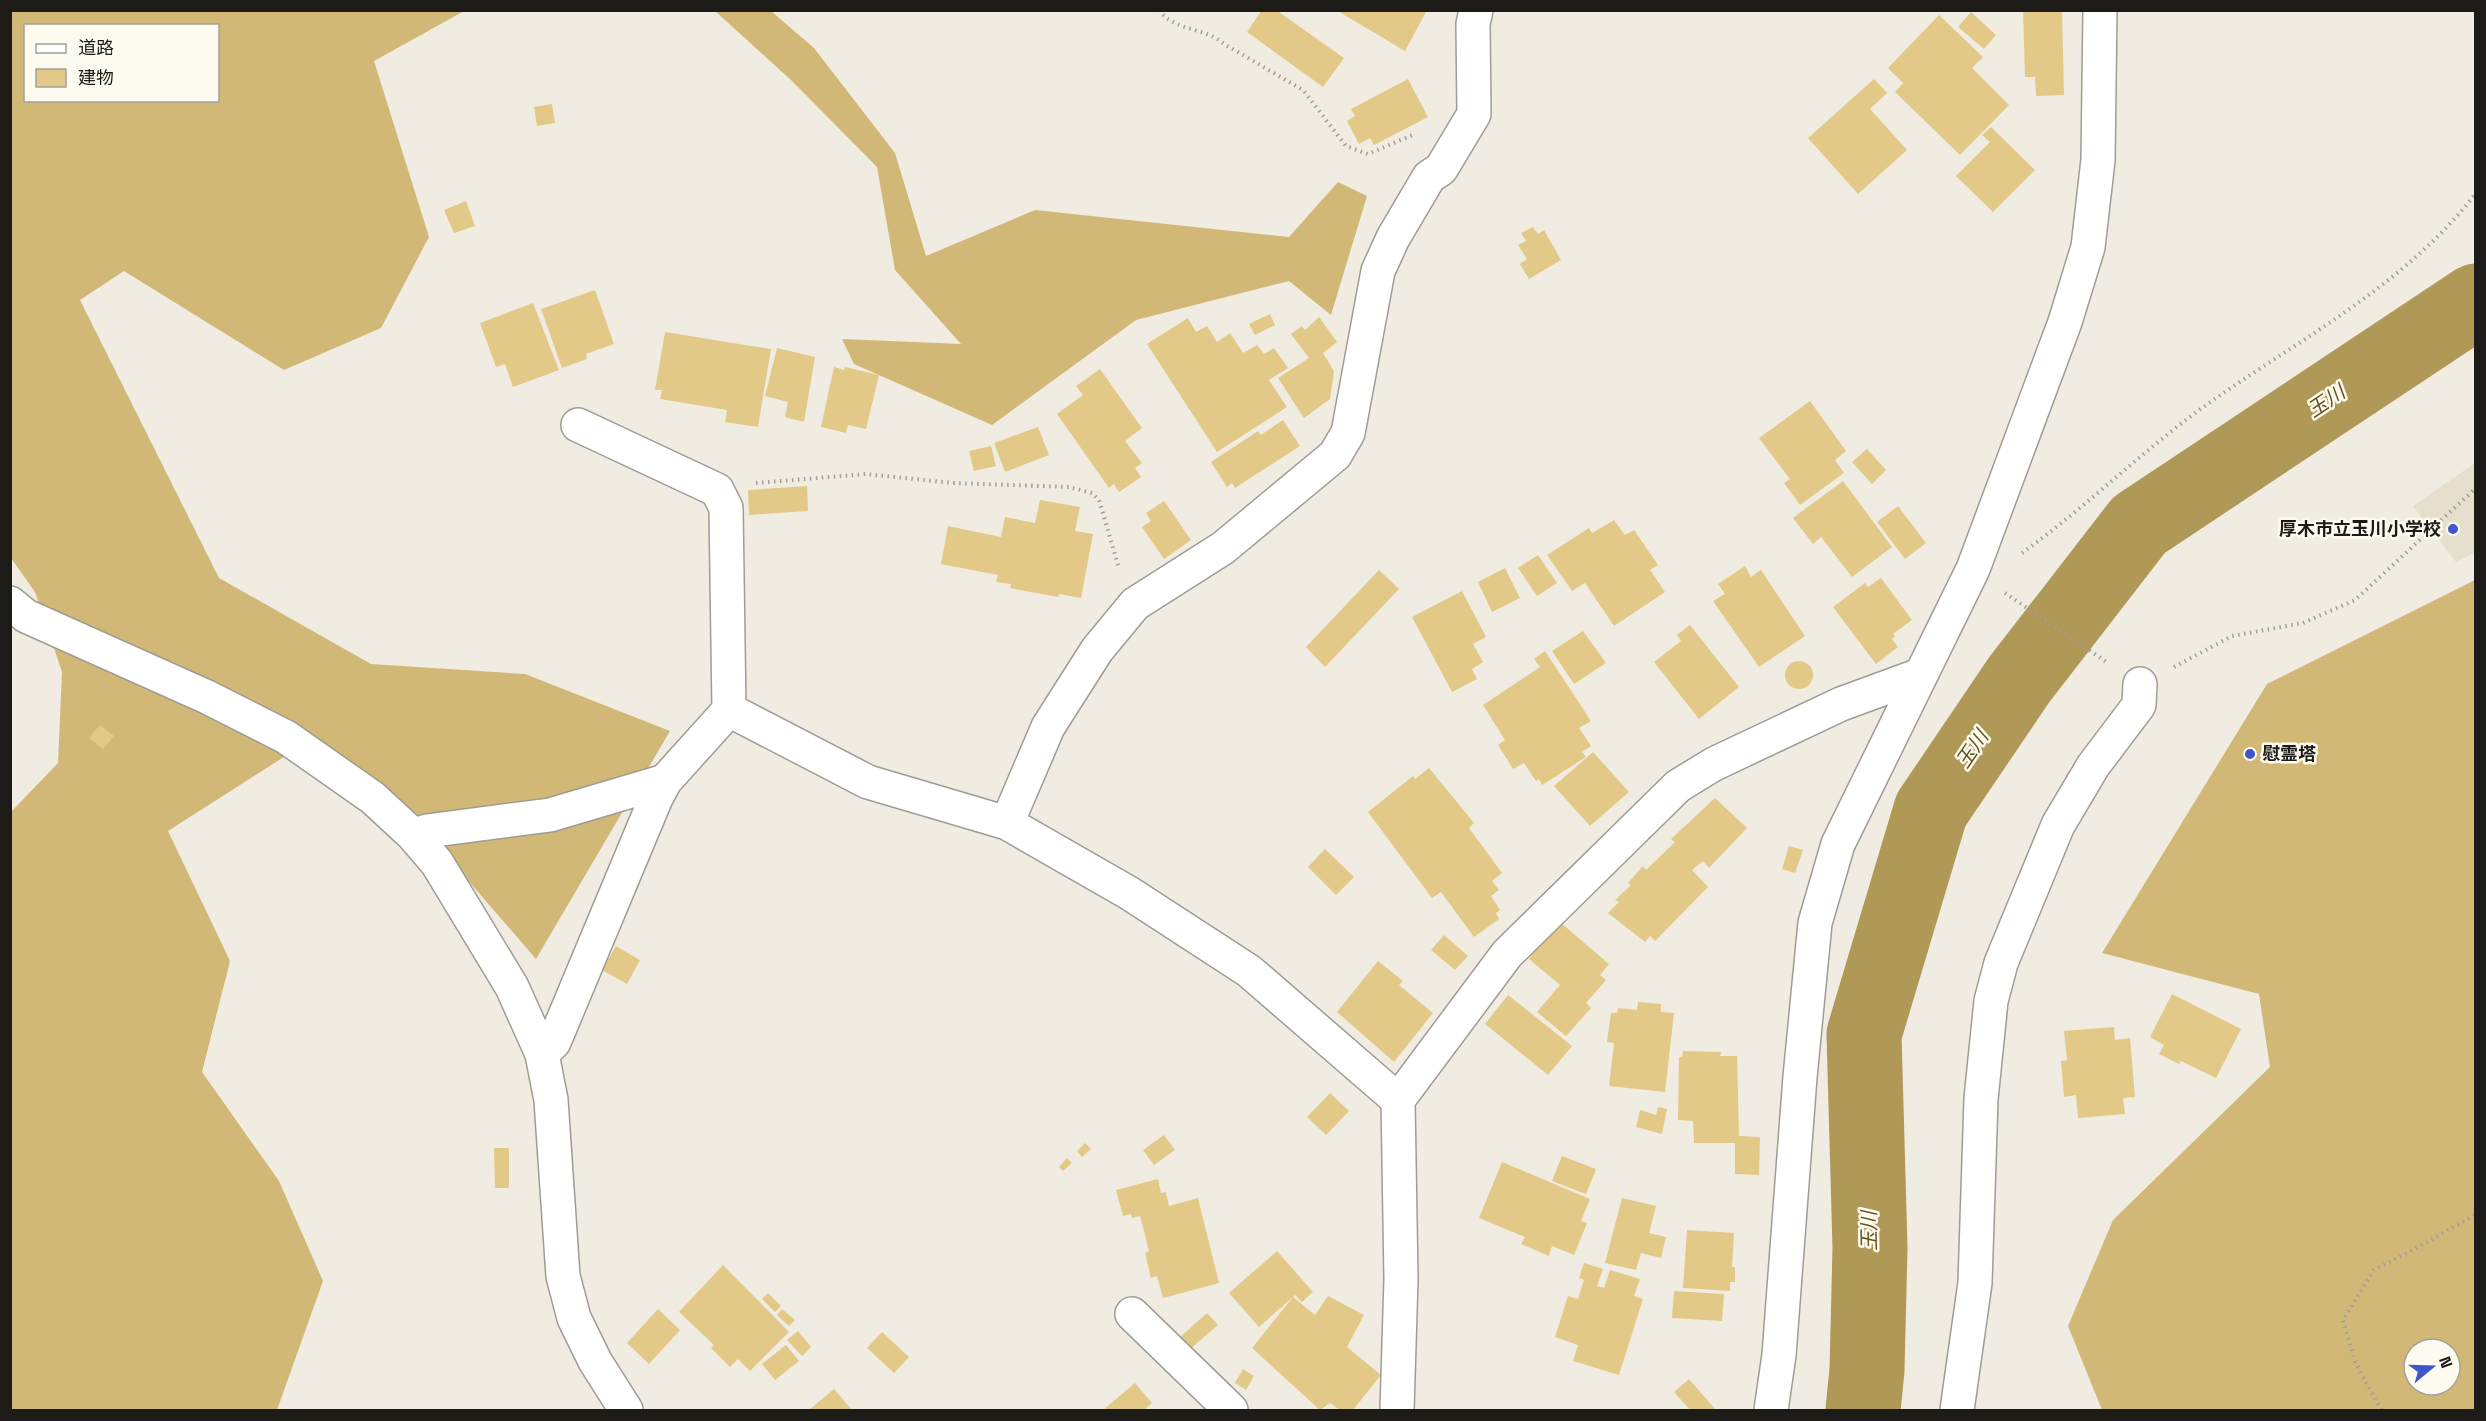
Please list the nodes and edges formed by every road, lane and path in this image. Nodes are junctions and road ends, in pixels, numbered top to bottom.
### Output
1 (1159, 10) edge
2 (1476, 10) edge
3 (2100, 10) edge
4 (1418, 133) dead end
5 (2475, 192) edge
6 (578, 425) dead end
7 (2475, 488) edge
8 (721, 498) junction
9 (1973, 569) junction
10 (2000, 589) dead end
11 (10, 603) edge
12 (1135, 604) junction
13 (1920, 675) junction
14 (2128, 676) junction
15 (729, 710) junction
16 (665, 781) junction
17 (1007, 823) junction
18 (413, 835) junction
19 (542, 1054) junction
20 (1398, 1100) junction
21 (2475, 1214) edge
22 (1132, 1314) dead end
23 (626, 1410) edge
24 (1231, 1410) edge
25 (1397, 1410) edge
26 (1771, 1410) edge
27 (1957, 1410) edge
28 (2380, 1410) edge

1 - 4 path
2 - 12 street
3 - 9 street
5 - 9 path
6 - 8 street
7 - 14 path
8 - 12 path
8 - 15 street
9 - 13 street
10 - 14 path
11 - 18 street
12 - 17 street
13 - 20 street
13 - 26 street
14 - 27 street
15 - 16 street
15 - 17 street
16 - 18 street
16 - 19 street
17 - 20 street
18 - 19 street
19 - 23 street
20 - 25 street
21 - 28 path
22 - 24 street

